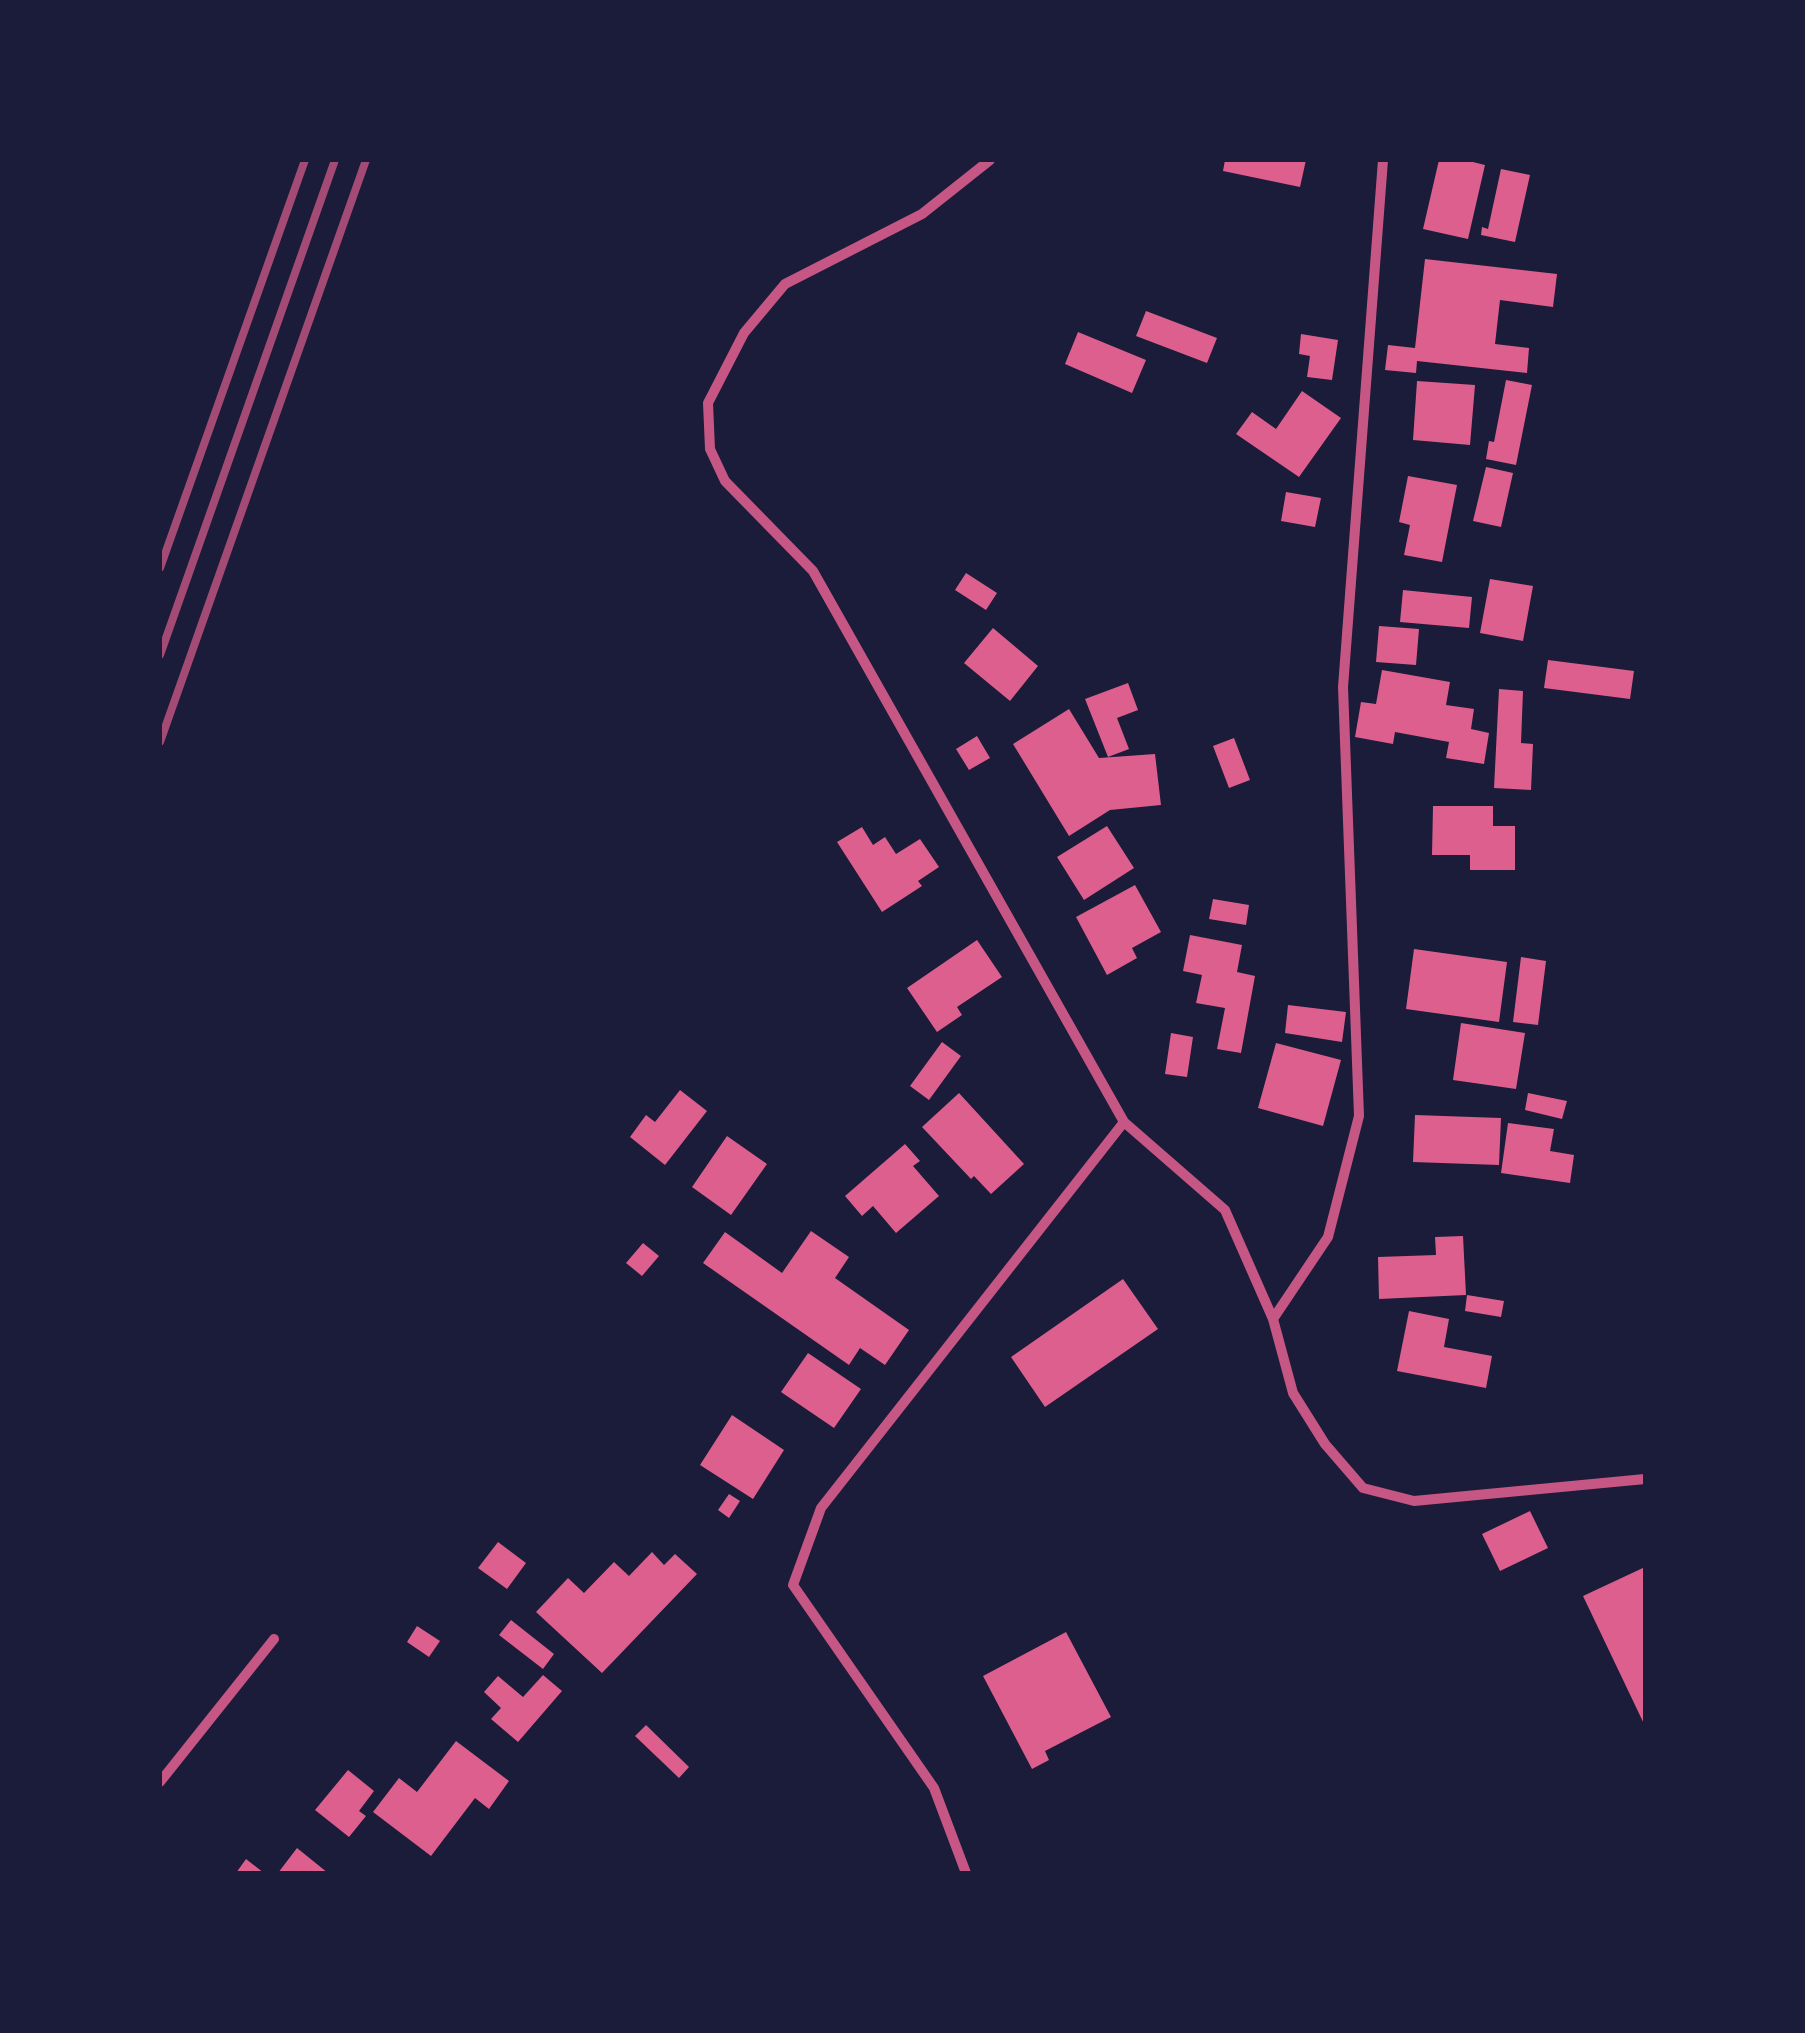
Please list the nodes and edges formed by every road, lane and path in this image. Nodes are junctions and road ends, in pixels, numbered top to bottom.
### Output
1 (990, 160) edge
2 (1383, 160) edge
3 (1124, 1122) junction
4 (1273, 1318) junction
5 (1645, 1479) edge
6 (274, 1639) dead end
7 (160, 1782) edge
8 (966, 1873) edge

1 - 3 street
2 - 4 street
3 - 4 street
3 - 8 street
4 - 5 street
6 - 7 street

